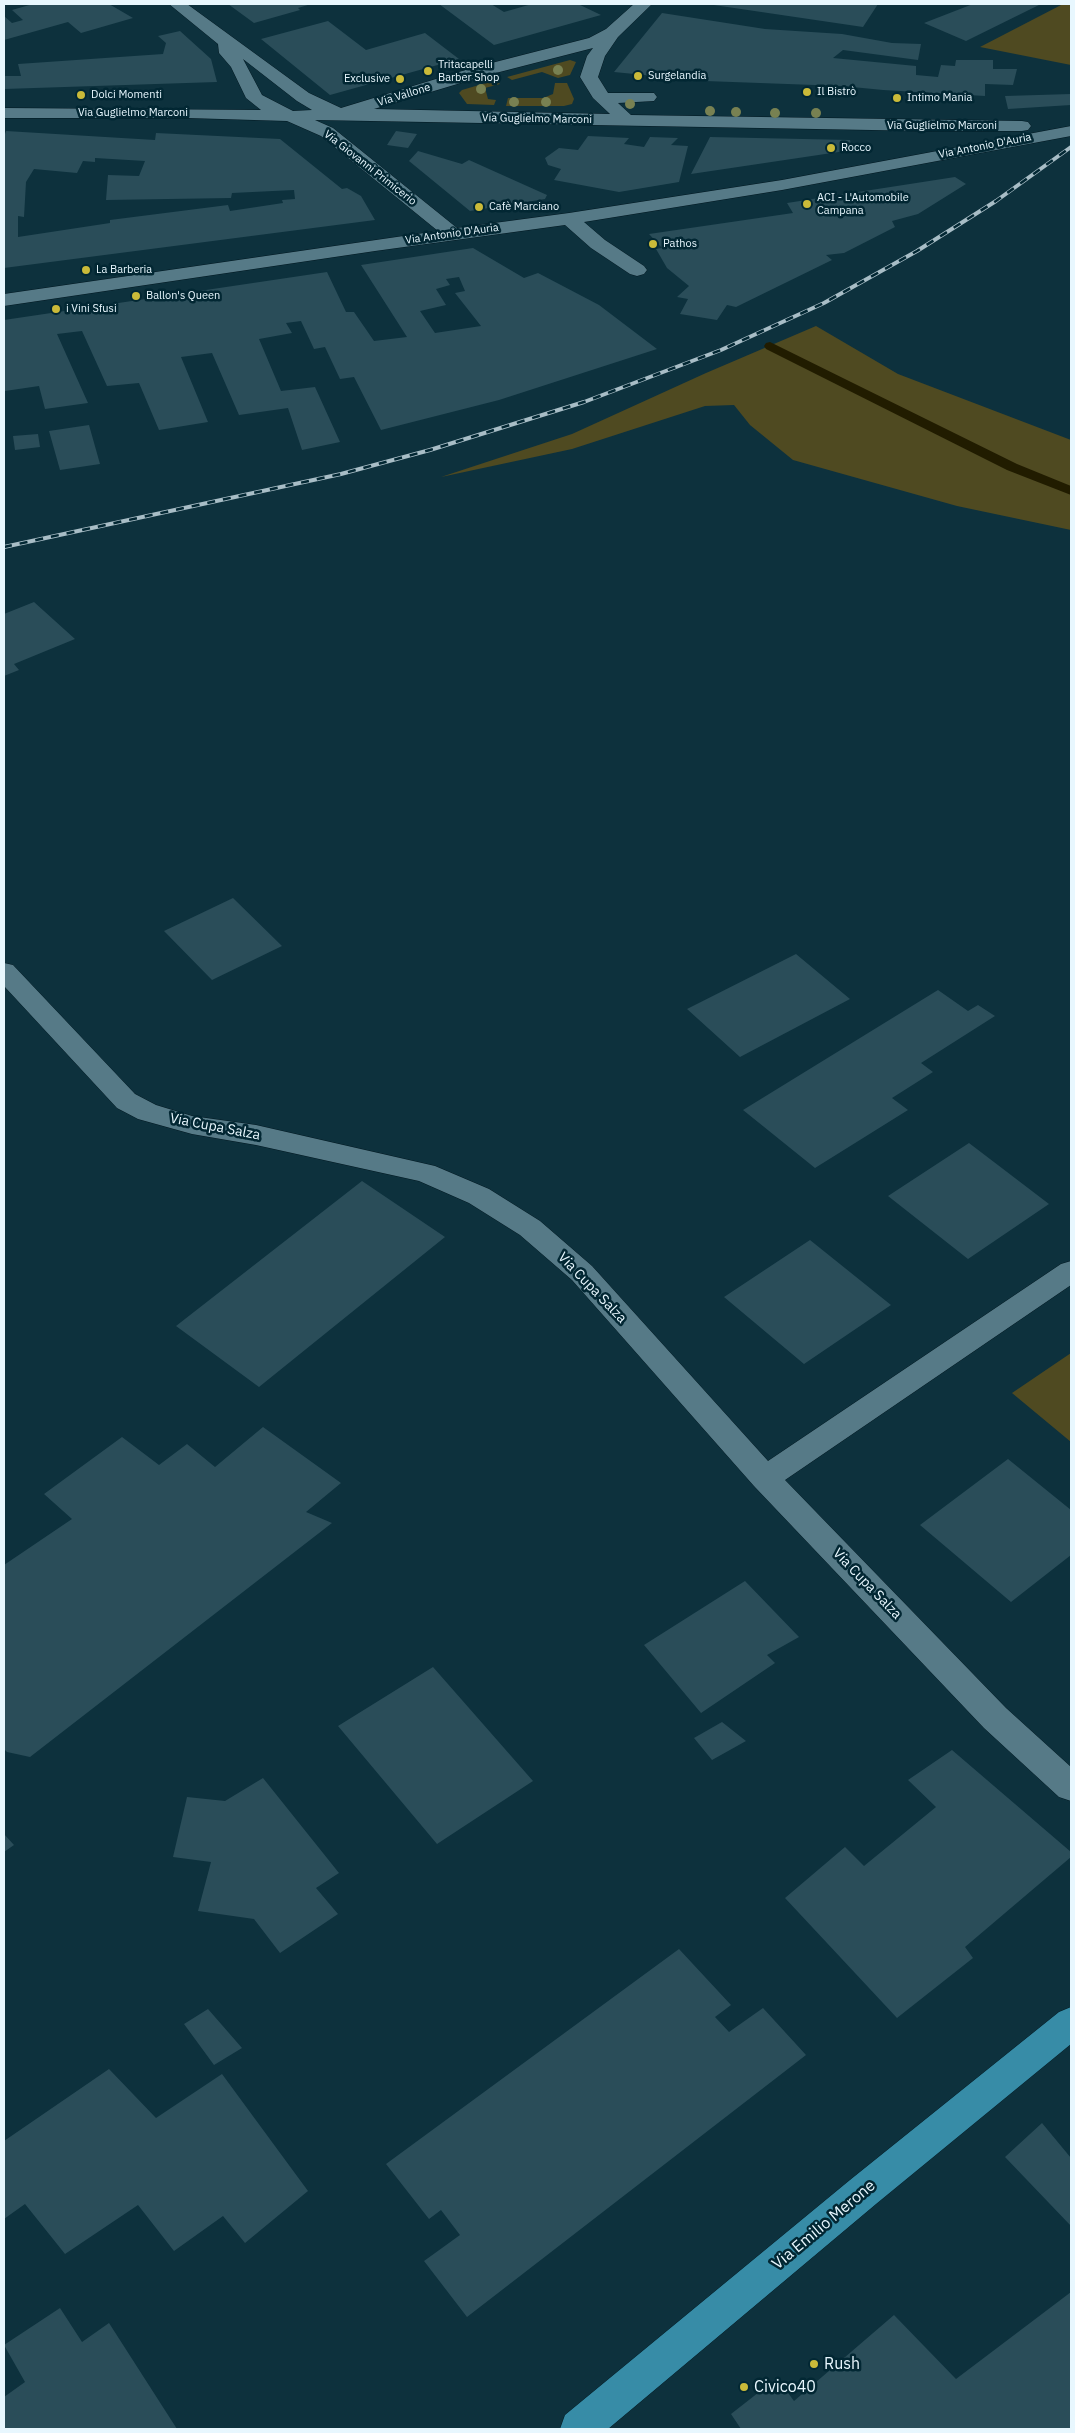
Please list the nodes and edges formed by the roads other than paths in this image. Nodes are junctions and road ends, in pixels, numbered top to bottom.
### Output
1 (177, 4) edge
2 (644, 4) edge
3 (612, 33) junction
4 (226, 42) junction
5 (648, 97) dead end
6 (255, 98) junction
7 (604, 98) junction
8 (4, 113) edge
9 (224, 114) junction
10 (340, 114) junction
11 (294, 116) junction
12 (626, 120) junction
13 (927, 126) junction
14 (1071, 126) edge
15 (1071, 131) edge
16 (899, 162) junction
17 (569, 219) junction
18 (453, 234) junction
19 (637, 270) dead end
20 (4, 300) edge
21 (4, 971) edge
22 (1071, 1271) edge
23 (765, 1478) junction
24 (1071, 1787) edge
25 (1071, 2023) edge
26 (579, 2429) edge

1 - 4 street, Via Giovanni Primicerio
2 - 3 street, Via Vallone
3 - 7 street, Via Vallone
3 - 10 street, Via Vallone
4 - 6 street, Via Giovanni Primicerio
4 - 10 street, Via Giovanni Primicerio
5 - 7 street
6 - 9 street
6 - 11 street, Via Giovanni Primicerio
7 - 12 street, Via Vallone
8 - 9 street, Via Guglielmo Marconi
9 - 11 street, Via Guglielmo Marconi
10 - 11 street, Via Guglielmo Marconi
10 - 12 street, Via Guglielmo Marconi
11 - 18 street, Via Giovanni Primicerio
12 - 13 street, Via Guglielmo Marconi
13 - 14 street, Via Guglielmo Marconi
13 - 16 street, Via Antonio D'Auria
15 - 16 street, Via Antonio D'Auria
16 - 17 street, Via Antonio D'Auria
17 - 18 street, Via Antonio D'Auria
17 - 19 street
18 - 20 street, Via Antonio D'Auria
21 - 23 street, Via Cupa Salza
22 - 23 street
23 - 24 street, Via Cupa Salza
25 - 26 main road, Via Emilio Merone

